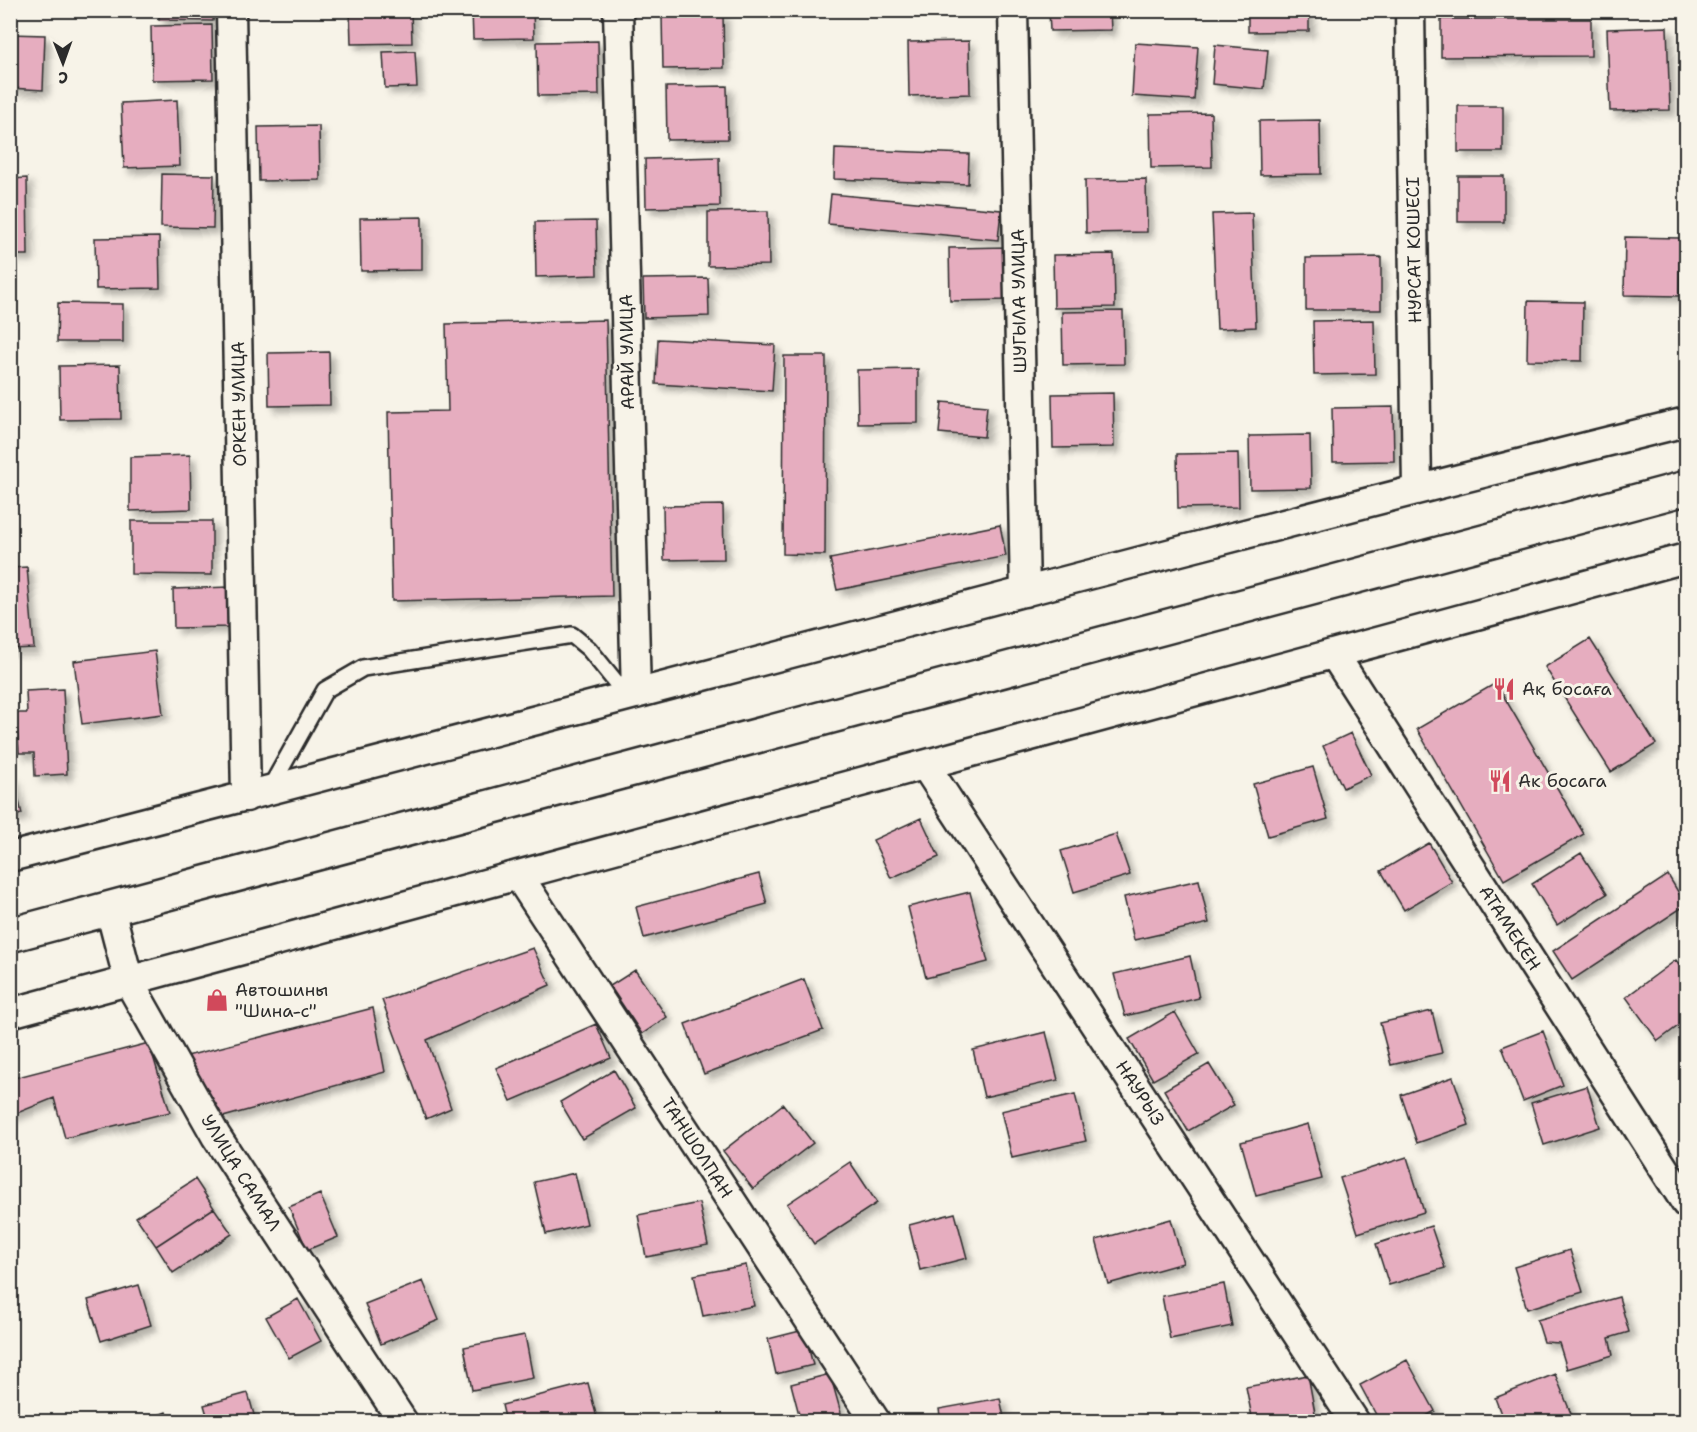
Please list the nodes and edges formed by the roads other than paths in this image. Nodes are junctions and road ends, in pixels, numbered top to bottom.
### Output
1 (231, 10) edge
2 (618, 10) edge
3 (1013, 10) edge
4 (1410, 10) edge
5 (1686, 422) edge
6 (1686, 488) edge
7 (1417, 489) junction
8 (1686, 558) edge
9 (1024, 592) junction
10 (1334, 654) junction
11 (631, 695) junction
12 (925, 765) junction
13 (257, 794) junction
14 (10, 857) edge
15 (518, 875) junction
16 (110, 909) junction
17 (10, 935) edge
18 (129, 981) junction
19 (10, 1014) edge
20 (1686, 1203) edge
21 (403, 1422) edge
22 (876, 1422) edge
23 (1355, 1422) edge

1 - 13 street, ОРКЕН УЛИЦА
2 - 11 street, АРАЙ УЛИЦА
3 - 9 street, ШУГЫЛА УЛИЦА
4 - 7 street, НУРСАТ КОШЕСI
5 - 7 street
6 - 16 main road
7 - 9 street
8 - 10 street
9 - 11 street
10 - 12 street
10 - 20 street, АТАМЕКЕН
11 - 13 street
11 - 13 lane
12 - 15 street
12 - 23 street, НАУРЫЗ
13 - 14 street
15 - 18 street
15 - 22 street, ТАНШОЛПАН
16 - 17 main road
16 - 18 street, УЛИЦА САМАЛ
18 - 19 street
18 - 21 street, УЛИЦА САМАЛ

